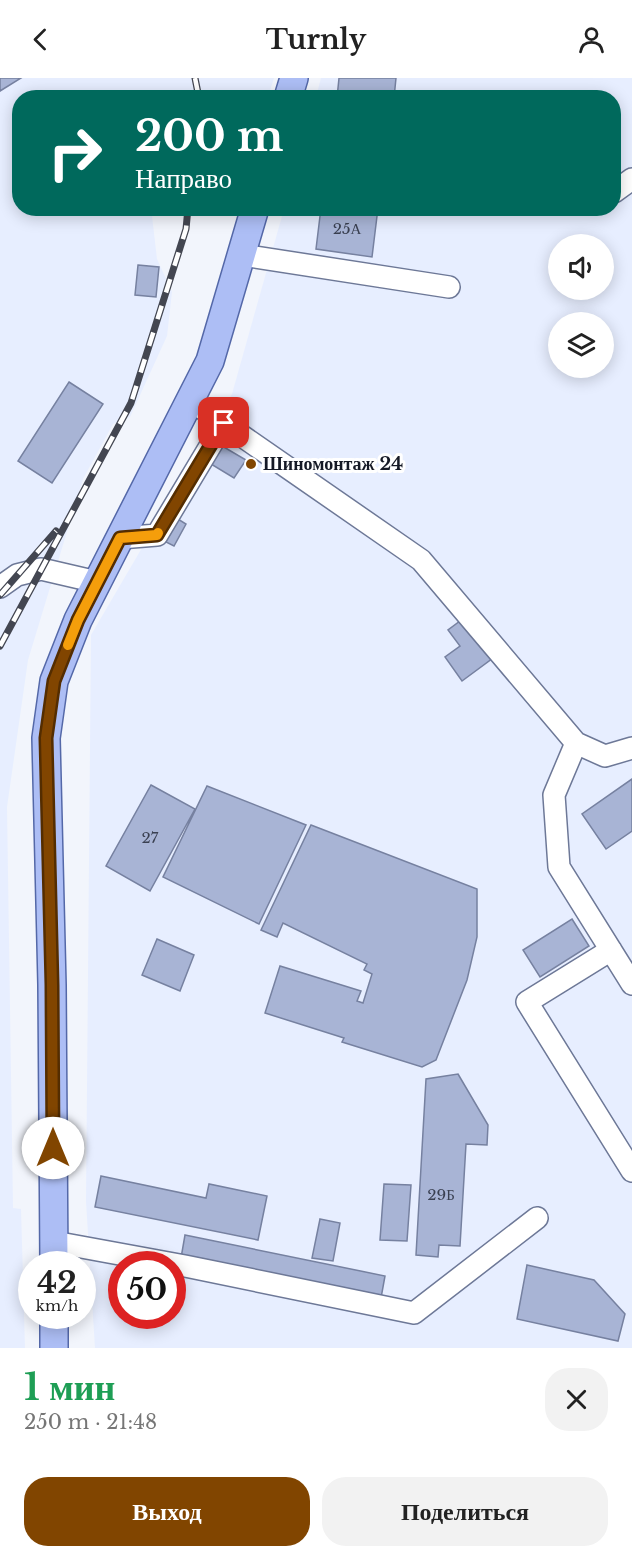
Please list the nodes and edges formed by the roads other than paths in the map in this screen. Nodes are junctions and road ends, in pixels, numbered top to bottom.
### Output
1 (253, 216) edge
2 (242, 255) junction
3 (449, 287) dead end
4 (190, 400) junction
5 (224, 423) junction
6 (120, 538) junction
7 (98, 582) junction
8 (0, 587) edge
9 (576, 743) junction
10 (632, 748) edge
11 (611, 950) junction
12 (632, 984) edge
13 (632, 1171) edge
14 (537, 1218) dead end
15 (54, 1251) edge
16 (96, 1257) edge
17 (54, 1329) edge
18 (54, 1348) edge

1 - 2 main road
2 - 3 lane
2 - 4 main road
4 - 5 lane
4 - 6 main road
5 - 6 lane
5 - 9 lane
6 - 7 main road
7 - 8 lane
7 - 15 main road
9 - 10 lane
9 - 11 lane
11 - 12 lane
11 - 13 lane
14 - 16 lane
17 - 18 main road

